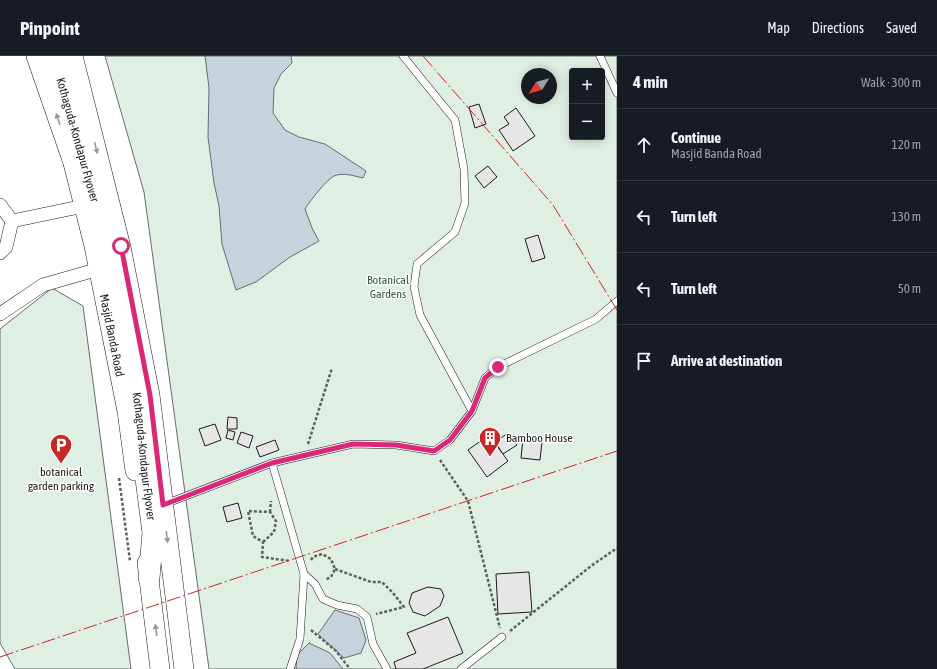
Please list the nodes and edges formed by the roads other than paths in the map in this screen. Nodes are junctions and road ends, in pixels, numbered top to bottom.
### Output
1 (36, 56) edge
2 (54, 56) edge
3 (73, 56) edge
4 (403, 56) edge
5 (600, 56) edge
6 (617, 93) edge
7 (0, 205) edge
8 (84, 206) junction
9 (12, 221) junction
10 (0, 253) edge
11 (99, 269) junction
12 (617, 301) edge
13 (0, 314) edge
14 (472, 411) junction
15 (272, 463) junction
16 (163, 505) junction
17 (304, 574) junction
18 (149, 578) junction
19 (502, 637) road end
20 (160, 669) edge
21 (184, 669) edge
22 (290, 669) edge
23 (387, 669) edge
24 (461, 669) edge

8 -> 1 main road, Masjid Banda Road
2 - 18 main road, Kothaguda-Kondapur Flyover
3 -> 16 main road
4 - 14 lane
5 - 6 lane
7 - 9 street
8 - 9 street
8 - 11 main road, Masjid Banda Road
9 - 10 street
11 - 13 street
11 - 18 main road, Masjid Banda Road
12 - 14 lane
14 - 15 lane
15 - 16 lane
15 - 17 lane
16 -> 21 main road
17 - 22 lane
17 - 23 lane
20 -> 18 main road, Masjid Banda Road
19 - 24 lane

